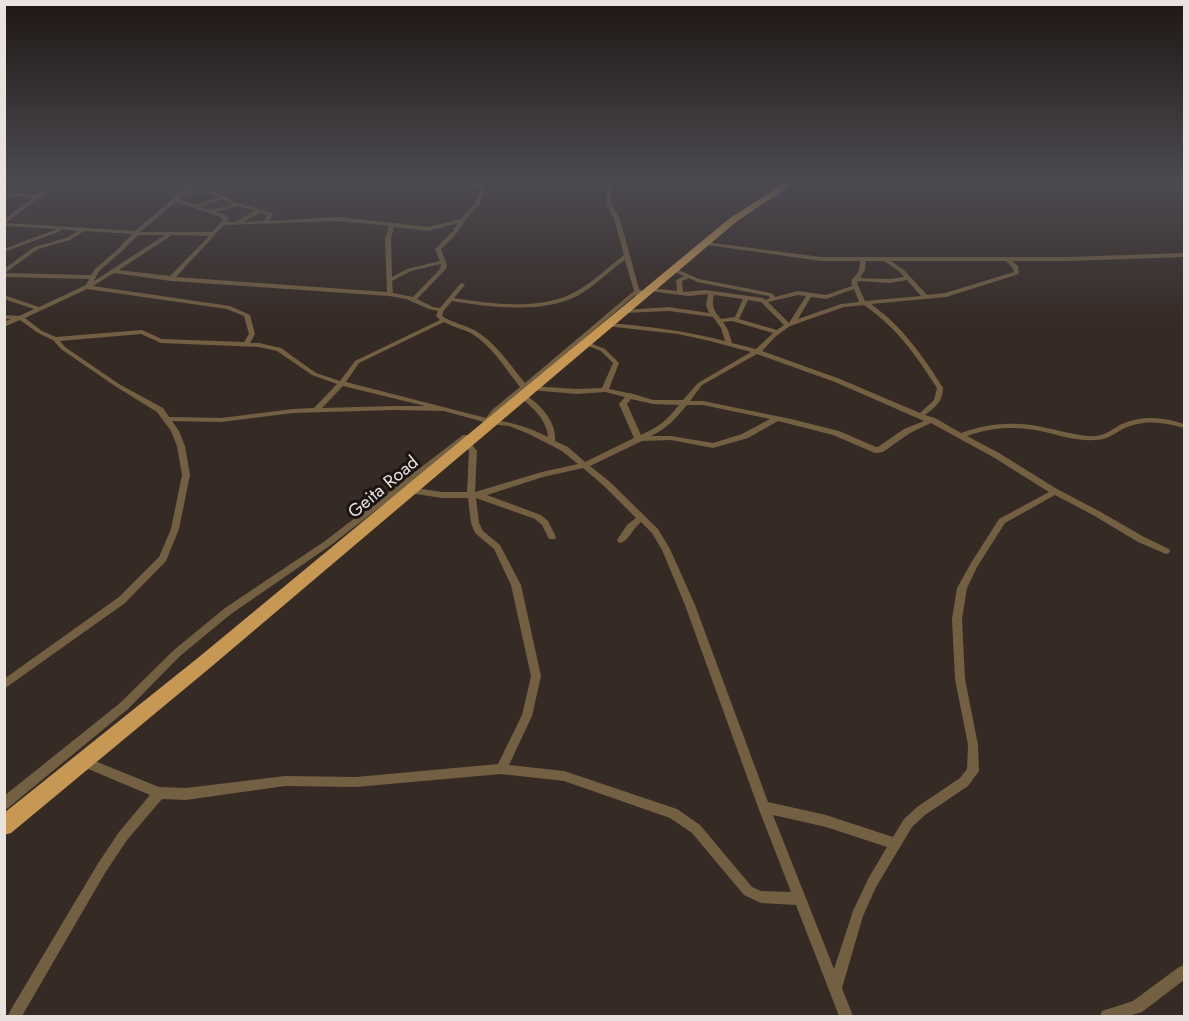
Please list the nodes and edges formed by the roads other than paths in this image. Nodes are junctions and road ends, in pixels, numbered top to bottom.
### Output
1 (58, 231) edge
2 (81, 231) edge
3 (93, 231) edge
4 (138, 231) edge
5 (217, 231) edge
6 (390, 231) edge
7 (456, 231) edge
8 (620, 231) edge
9 (721, 231) edge
10 (173, 232) junction
11 (135, 233) junction
12 (213, 234) junction
13 (707, 243) junction
14 (4, 251) edge
15 (1185, 255) edge
16 (627, 256) junction
17 (23, 258) junction
18 (862, 259) junction
19 (885, 259) junction
20 (1007, 259) junction
21 (443, 262) junction
22 (114, 271) junction
23 (680, 273) junction
24 (5, 274) edge
25 (92, 277) junction
26 (908, 278) junction
27 (171, 279) junction
28 (855, 279) junction
29 (390, 280) junction
30 (462, 285) dead end
31 (88, 286) junction
32 (855, 287) junction
33 (711, 293) junction
34 (390, 294) junction
35 (642, 294) junction
36 (680, 294) junction
37 (810, 294) junction
38 (4, 297) edge
39 (926, 297) junction
40 (746, 298) junction
41 (451, 299) junction
42 (773, 299) junction
43 (413, 300) junction
44 (765, 300) junction
45 (864, 303) junction
46 (39, 309) junction
47 (441, 310) junction
48 (624, 312) junction
49 (712, 315) junction
50 (4, 317) edge
51 (22, 318) junction
52 (444, 320) junction
53 (734, 320) junction
54 (718, 321) junction
55 (608, 324) junction
56 (790, 324) junction
57 (4, 326) edge
58 (777, 332) junction
59 (55, 339) junction
60 (729, 342) junction
61 (246, 344) junction
62 (585, 344) junction
63 (759, 350) junction
64 (342, 383) junction
65 (526, 390) junction
66 (605, 390) junction
67 (630, 395) junction
68 (686, 401) junction
69 (444, 409) junction
70 (316, 410) junction
71 (921, 415) junction
72 (777, 418) junction
73 (166, 419) junction
74 (933, 420) junction
75 (490, 422) junction
76 (1185, 426) edge
77 (962, 435) junction
78 (640, 440) junction
79 (467, 441) junction
80 (551, 441) junction
81 (585, 465) junction
82 (409, 490) junction
83 (1055, 492) junction
84 (474, 495) junction
85 (642, 518) junction
86 (552, 537) dead end
87 (621, 540) dead end
88 (1166, 551) dead end
89 (4, 685) edge
90 (84, 761) junction
91 (501, 769) junction
92 (159, 794) junction
93 (4, 804) edge
94 (764, 807) junction
95 (4, 826) edge
96 (895, 844) junction
97 (801, 899) junction
98 (1185, 972) edge
99 (836, 987) junction
100 (15, 1017) edge
101 (846, 1017) edge
102 (1107, 1017) edge

1 - 14 street
2 - 17 street
3 - 11 street
4 - 11 street
5 - 12 street
6 - 29 street
7 - 21 street
8 - 16 street
9 - 13 highway, Geita Road
10 - 11 street
10 - 12 street
10 - 22 street
11 - 25 street
12 - 27 street
13 - 18 street
13 - 23 highway, Geita Road
14 - 17 street
15 - 20 street
16 - 35 street
16 - 41 street
17 - 24 street
18 - 19 street
18 - 28 street
19 - 20 street
19 - 26 street
20 - 39 street
21 - 29 street
21 - 43 street
22 - 27 street
22 - 31 street
23 - 35 highway, Geita Road
23 - 36 street
23 - 42 street
24 - 25 street
25 - 31 street
26 - 28 street
26 - 39 street
27 - 34 street
28 - 32 street
29 - 34 street
30 - 41 street
31 - 46 street
31 - 61 street
32 - 37 street
32 - 45 street
33 - 36 street
33 - 40 street
33 - 49 street
34 - 43 street
35 - 36 street
35 - 48 highway, Geita Road
35 - 65 street
37 - 42 street
37 - 56 street
38 - 46 street
39 - 45 street
40 - 44 street
40 - 53 street
41 - 47 street
42 - 44 street
43 - 47 street
44 - 56 street
45 - 56 street
45 - 71 street
46 - 51 street
47 - 52 street
48 - 49 street
48 - 55 highway, Geita Road
49 - 54 street
50 - 51 street
51 - 57 street
51 - 59 street
52 - 64 street
52 - 65 street
53 - 54 street
53 - 58 street
54 - 60 street
55 - 60 street
55 - 62 highway, Geita Road
56 - 58 street
58 - 63 street
59 - 61 street
59 - 73 street
60 - 63 street
61 - 64 street
62 - 65 highway, Geita Road
62 - 66 street
63 - 68 street
63 - 71 street
64 - 69 street
64 - 70 street
65 - 66 street
65 - 75 highway, Geita Road
65 - 80 street
66 - 67 street
67 - 68 street
67 - 78 street
68 - 72 street
68 - 78 street
69 - 70 street
69 - 75 street
70 - 73 street
71 - 74 street
72 - 74 street
72 - 78 street
73 - 89 street
74 - 77 street
75 - 79 highway, Geita Road
75 - 80 street
75 - 93 street
76 - 77 street
77 - 83 street
78 - 81 street
79 - 82 highway, Geita Road
79 - 84 street
80 - 81 street
81 - 84 street
81 - 85 street
82 - 84 street
82 - 90 highway, Geita Road
83 - 88 street
83 - 96 street
84 - 86 street
84 - 91 street
85 - 87 street
85 - 94 street
90 - 92 street
90 - 95 highway, Geita Road
91 - 92 street
91 - 97 street
92 - 100 street
94 - 96 street
94 - 97 street
96 - 99 street
97 - 99 street
98 - 102 street
99 - 101 street

